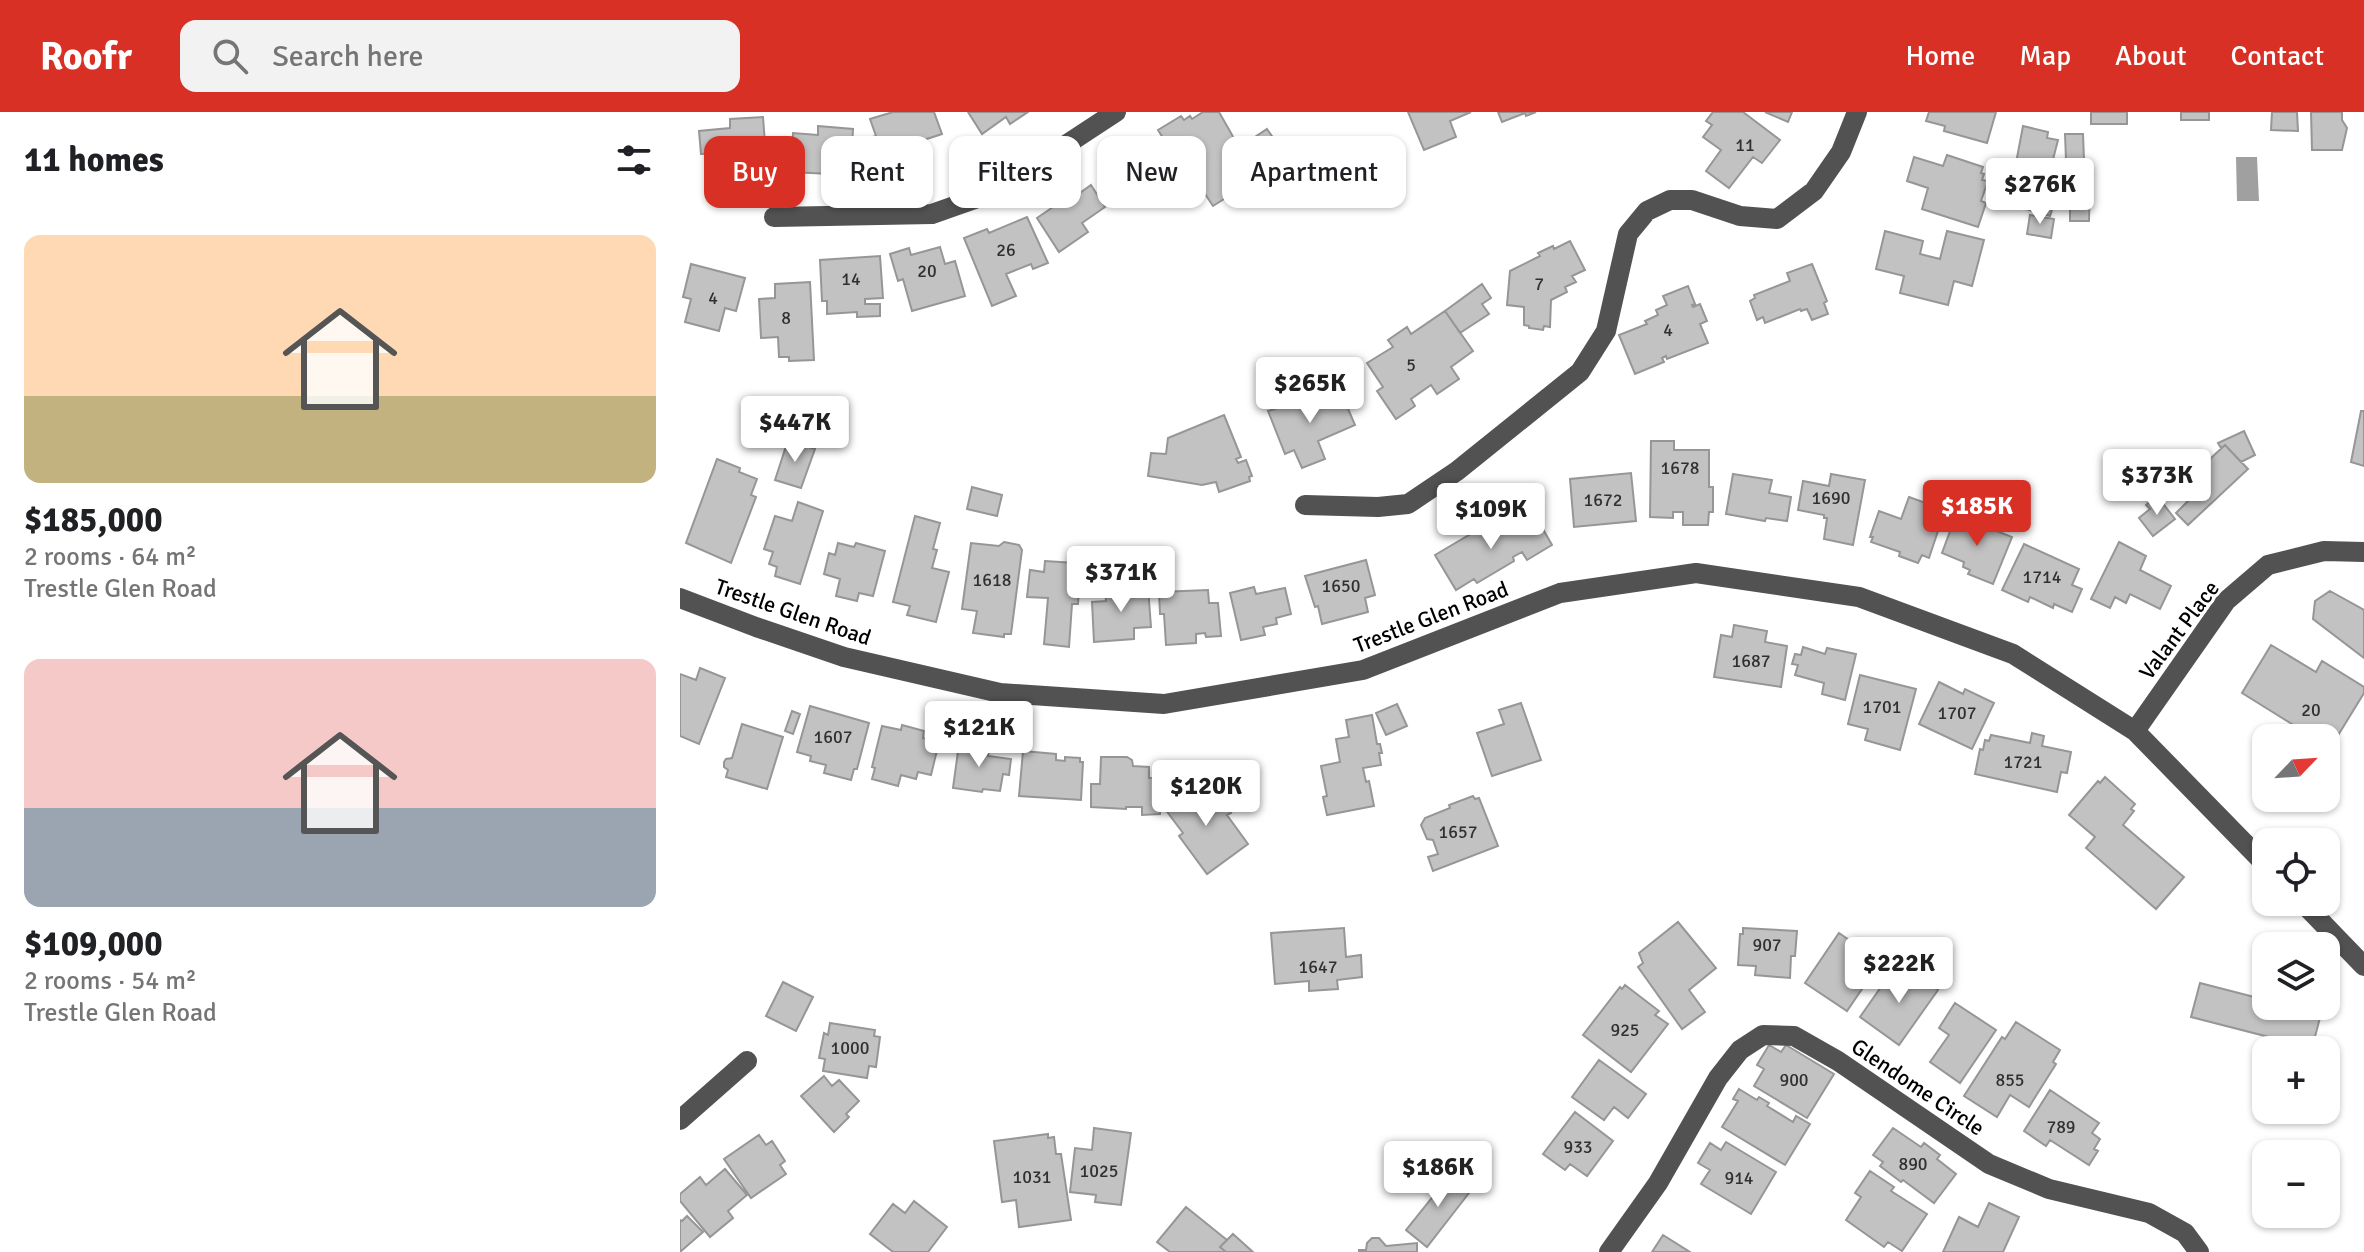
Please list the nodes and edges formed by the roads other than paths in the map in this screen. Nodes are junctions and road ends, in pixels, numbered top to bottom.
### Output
1 (1116, 112) edge
2 (1857, 112) edge
3 (774, 217) dead end
4 (1305, 505) dead end
5 (2364, 552) edge
6 (680, 598) edge
7 (2135, 731) junction
8 (2252, 851) edge
9 (2316, 916) edge
10 (2364, 966) edge
11 (747, 1061) dead end
12 (680, 1120) edge
13 (1609, 1252) edge
14 (2199, 1252) edge

1 - 3 street
2 - 4 street
5 - 7 street, Valant Place
6 - 7 street, Trestle Glen Road
7 - 8 street, Trestle Glen Road
9 - 10 street
11 - 12 street
13 - 14 street, Glendome Circle

